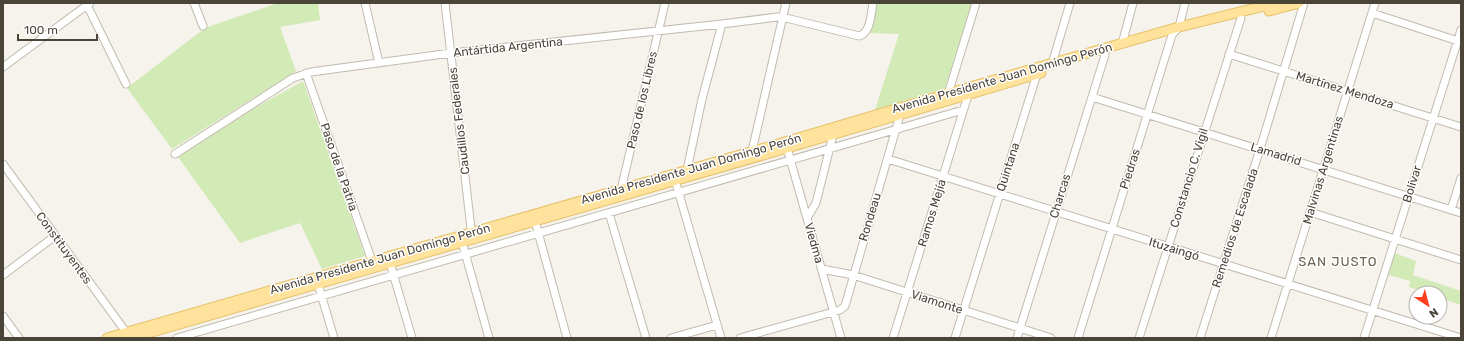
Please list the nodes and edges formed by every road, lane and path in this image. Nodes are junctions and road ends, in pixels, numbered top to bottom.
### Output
1 (194, 3) edge
2 (365, 3) edge
3 (445, 3) edge
4 (665, 3) edge
5 (786, 3) edge
6 (873, 3) edge
7 (976, 3) edge
8 (1070, 3) edge
9 (1133, 3) edge
10 (1185, 3) edge
11 (1276, 3) edge
12 (1299, 3) edge
13 (1304, 3) edge
14 (1375, 3) edge
15 (89, 4) edge
16 (1372, 13) junction
17 (782, 17) junction
18 (1241, 18) junction
19 (722, 24) junction
20 (204, 26) dead end
21 (1179, 27) junction
22 (1461, 30) edge
23 (658, 31) junction
24 (1172, 36) junction
25 (1459, 41) edge
26 (1122, 44) junction
27 (451, 53) junction
28 (1229, 54) junction
29 (1105, 55) junction
30 (379, 63) junction
31 (1052, 64) junction
32 (3, 67) edge
33 (1283, 72) junction
34 (306, 73) junction
35 (1037, 74) junction
36 (126, 84) dead end
37 (969, 91) junction
38 (1347, 91) junction
39 (948, 94) junction
40 (1092, 96) junction
41 (963, 110) junction
42 (900, 115) junction
43 (1148, 115) junction
44 (1433, 118) junction
45 (1461, 126) edge
46 (896, 130) junction
47 (1204, 132) junction
48 (833, 135) junction
49 (787, 148) junction
50 (829, 149) junction
51 (1260, 149) junction
52 (752, 151) junction
53 (175, 154) dead end
54 (888, 159) junction
55 (790, 160) junction
56 (3, 164) edge
57 (1324, 168) junction
58 (686, 170) junction
59 (10, 174) junction
60 (943, 176) junction
61 (1461, 178) edge
62 (3, 179) edge
63 (674, 180) junction
64 (620, 193) junction
65 (678, 193) junction
66 (999, 194) junction
67 (1408, 196) junction
68 (1451, 210) junction
69 (1056, 212) junction
70 (1310, 212) junction
71 (609, 213) junction
72 (1461, 213) edge
73 (807, 218) junction
74 (535, 221) junction
75 (1111, 229) junction
76 (538, 233) junction
77 (55, 236) junction
78 (472, 236) junction
79 (1395, 239) junction
80 (462, 242) junction
81 (1168, 247) junction
82 (466, 254) junction
83 (1461, 260) edge
84 (372, 261) junction
85 (390, 264) junction
86 (1223, 264) junction
87 (822, 269) junction
88 (3, 275) edge
89 (393, 275) junction
90 (853, 276) junction
91 (318, 284) junction
92 (1287, 284) junction
93 (907, 292) junction
94 (321, 296) junction
95 (963, 310) junction
96 (1373, 311) junction
97 (834, 312) junction
98 (3, 316) edge
99 (176, 325) junction
100 (717, 325) junction
101 (1020, 328) junction
102 (129, 335) edge
103 (1461, 337) edge
104 (19, 338) edge
105 (107, 338) edge
106 (178, 338) edge
107 (334, 338) edge
108 (412, 338) edge
109 (489, 338) edge
110 (567, 338) edge
111 (646, 338) edge
112 (671, 338) edge
113 (721, 338) edge
114 (740, 338) edge
115 (841, 338) edge
116 (893, 338) edge
117 (955, 338) edge
118 (1016, 338) edge
119 (1051, 338) edge
120 (1078, 338) edge
121 (1139, 338) edge
122 (1200, 338) edge
123 (1271, 338) edge
124 (1364, 338) edge

1 - 20 street
2 - 30 street
3 - 27 street, Caudillos Federales
4 - 23 street, Paso de los Libres
5 - 17 street
6 - 17 street, Antártida Argentina
7 - 39 street
8 - 31 street
9 - 26 street
10 - 21 street, Piedras
11 - 21 main road, Avenida Presidente Juan Domingo Perón
12 - 18 main road, Avenida Presidente Juan Domingo Perón
13 - 33 street, Remedios de Escalada
14 - 16 street, Malvinas Argentinas
15 - 32 street
15 - 36 street
16 - 25 street
16 - 38 street, Malvinas Argentinas
17 - 19 street, Antártida Argentina
17 - 52 street
18 - 24 main road, Avenida Presidente Juan Domingo Perón
18 - 28 street, Constancio C. Vigil
19 - 23 street, Antártida Argentina
19 - 58 street
21 - 24 street, Piedras
21 - 26 main road, Avenida Presidente Juan Domingo Perón
22 - 25 street, Bolívar
23 - 27 street, Antártida Argentina
23 - 64 street, Paso de los Libres
24 - 29 main road, Avenida Presidente Juan Domingo Perón
24 - 43 street, Piedras
25 - 44 street, Bolívar
26 - 31 main road, Avenida Presidente Juan Domingo Perón
27 - 30 street, Antártida Argentina
27 - 78 street, Caudillos Federales
28 - 33 street, Martínez Mendoza
28 - 47 street, Constancio C. Vigil
29 - 35 main road, Avenida Presidente Juan Domingo Perón
29 - 40 street, Charcas
30 - 34 street, Antártida Argentina
31 - 35 street
31 - 37 main road, Avenida Presidente Juan Domingo Perón
33 - 38 street, Martínez Mendoza
33 - 51 street, Remedios de Escalada
34 - 53 street, Antártida Argentina
34 - 84 street, Paso de la Patria
35 - 37 main road, Avenida Presidente Juan Domingo Perón
35 - 66 street, Quintana
37 - 39 main road, Avenida Presidente Juan Domingo Perón
37 - 41 street, Ramos Mejía
37 - 42 main road, Avenida Presidente Juan Domingo Perón
38 - 44 street, Martínez Mendoza
38 - 57 street, Malvinas Argentinas
39 - 52 main road, Avenida Presidente Juan Domingo Perón
40 - 43 street, Lamadrid
40 - 69 street, Charcas
41 - 46 street, Avenida Presidente Juan Domingo Perón
41 - 60 street, Ramos Mejía
42 - 46 street, Rondeau
42 - 48 main road, Avenida Presidente Juan Domingo Perón
43 - 47 street, Lamadrid
43 - 75 street, Piedras
44 - 45 street, Martínez Mendoza
44 - 67 street, Bolívar
46 - 50 street, Avenida Presidente Juan Domingo Perón
46 - 54 street, Rondeau
47 - 51 street, Lamadrid
47 - 81 street, Constancio C. Vigil
48 - 49 main road, Avenida Presidente Juan Domingo Perón
48 - 50 street
49 - 55 street, Viedma
49 - 63 main road, Avenida Presidente Juan Domingo Perón
50 - 55 street, Avenida Presidente Juan Domingo Perón
50 - 73 street
51 - 57 street, Lamadrid
51 - 86 street, Remedios de Escalada
52 - 58 main road, Avenida Presidente Juan Domingo Perón
54 - 60 street, Ituzaingó
54 - 90 street, Rondeau
55 - 65 street, Avenida Presidente Juan Domingo Perón
55 - 73 street, Viedma
56 - 59 street, Constituyentes
57 - 67 street, Lamadrid
57 - 70 street, Malvinas Argentinas
58 - 64 main road, Avenida Presidente Juan Domingo Perón
59 - 62 street
59 - 77 street, Constituyentes
60 - 66 street, Ituzaingó
60 - 93 street, Ramos Mejía
61 - 68 street
63 - 64 main road, Avenida Presidente Juan Domingo Perón
63 - 65 street
64 - 74 main road, Avenida Presidente Juan Domingo Perón
64 - 78 main road, Avenida Presidente Juan Domingo Perón
65 - 71 street, Avenida Presidente Juan Domingo Perón
65 - 100 street
66 - 69 street, Ituzaingó
66 - 95 street, Quintana
67 - 68 street, Lamadrid
67 - 79 street, Bolívar
68 - 72 street, Lamadrid
69 - 75 street, Ituzaingó
69 - 101 street, Charcas
70 - 79 street
70 - 92 street, Malvinas Argentinas
71 - 76 street, Avenida Presidente Juan Domingo Perón
71 - 111 street
73 - 87 street, Viedma
74 - 76 street
74 - 78 main road, Avenida Presidente Juan Domingo Perón
75 - 81 street, Ituzaingó
75 - 120 street, Piedras
76 - 82 street, Avenida Presidente Juan Domingo Perón
76 - 110 street
77 - 88 street
77 - 102 street, Constituyentes
78 - 80 main road, Avenida Presidente Juan Domingo Perón
78 - 84 main road, Avenida Presidente Juan Domingo Perón
79 - 83 street
79 - 96 street, Bolívar
80 - 82 street
80 - 85 main road, Avenida Presidente Juan Domingo Perón
81 - 86 street, Ituzaingó
81 - 121 street, Constancio C. Vigil
82 - 89 street, Avenida Presidente Juan Domingo Perón
82 - 109 street
84 - 102 main road, Avenida Presidente Juan Domingo Perón
85 - 89 street
85 - 91 main road, Avenida Presidente Juan Domingo Perón
86 - 92 street, Ituzaingó
86 - 122 street, Remedios de Escalada
87 - 90 street, Viamonte
87 - 97 street, Viedma
89 - 94 street, Avenida Presidente Juan Domingo Perón
89 - 108 street
90 - 93 street, Viamonte
90 - 97 street, Rondeau
91 - 94 street
91 - 99 main road, Avenida Presidente Juan Domingo Perón
92 - 96 street, Ituzaingó
92 - 123 street, Malvinas Argentinas
93 - 95 street, Viamonte
93 - 116 street, Ramos Mejía
94 - 106 street, Avenida Presidente Juan Domingo Perón
94 - 107 street
95 - 101 street, Viamonte
95 - 117 street, Quintana
96 - 103 street, Ituzaingó
96 - 124 street, Bolívar
97 - 114 street
97 - 115 street, Viedma
98 - 104 street
99 - 102 main road, Avenida Presidente Juan Domingo Perón
99 - 106 street
100 - 112 street
100 - 113 street
101 - 118 street, Charcas
101 - 119 street, Viamonte
102 - 105 main road, Avenida Presidente Juan Domingo Perón

